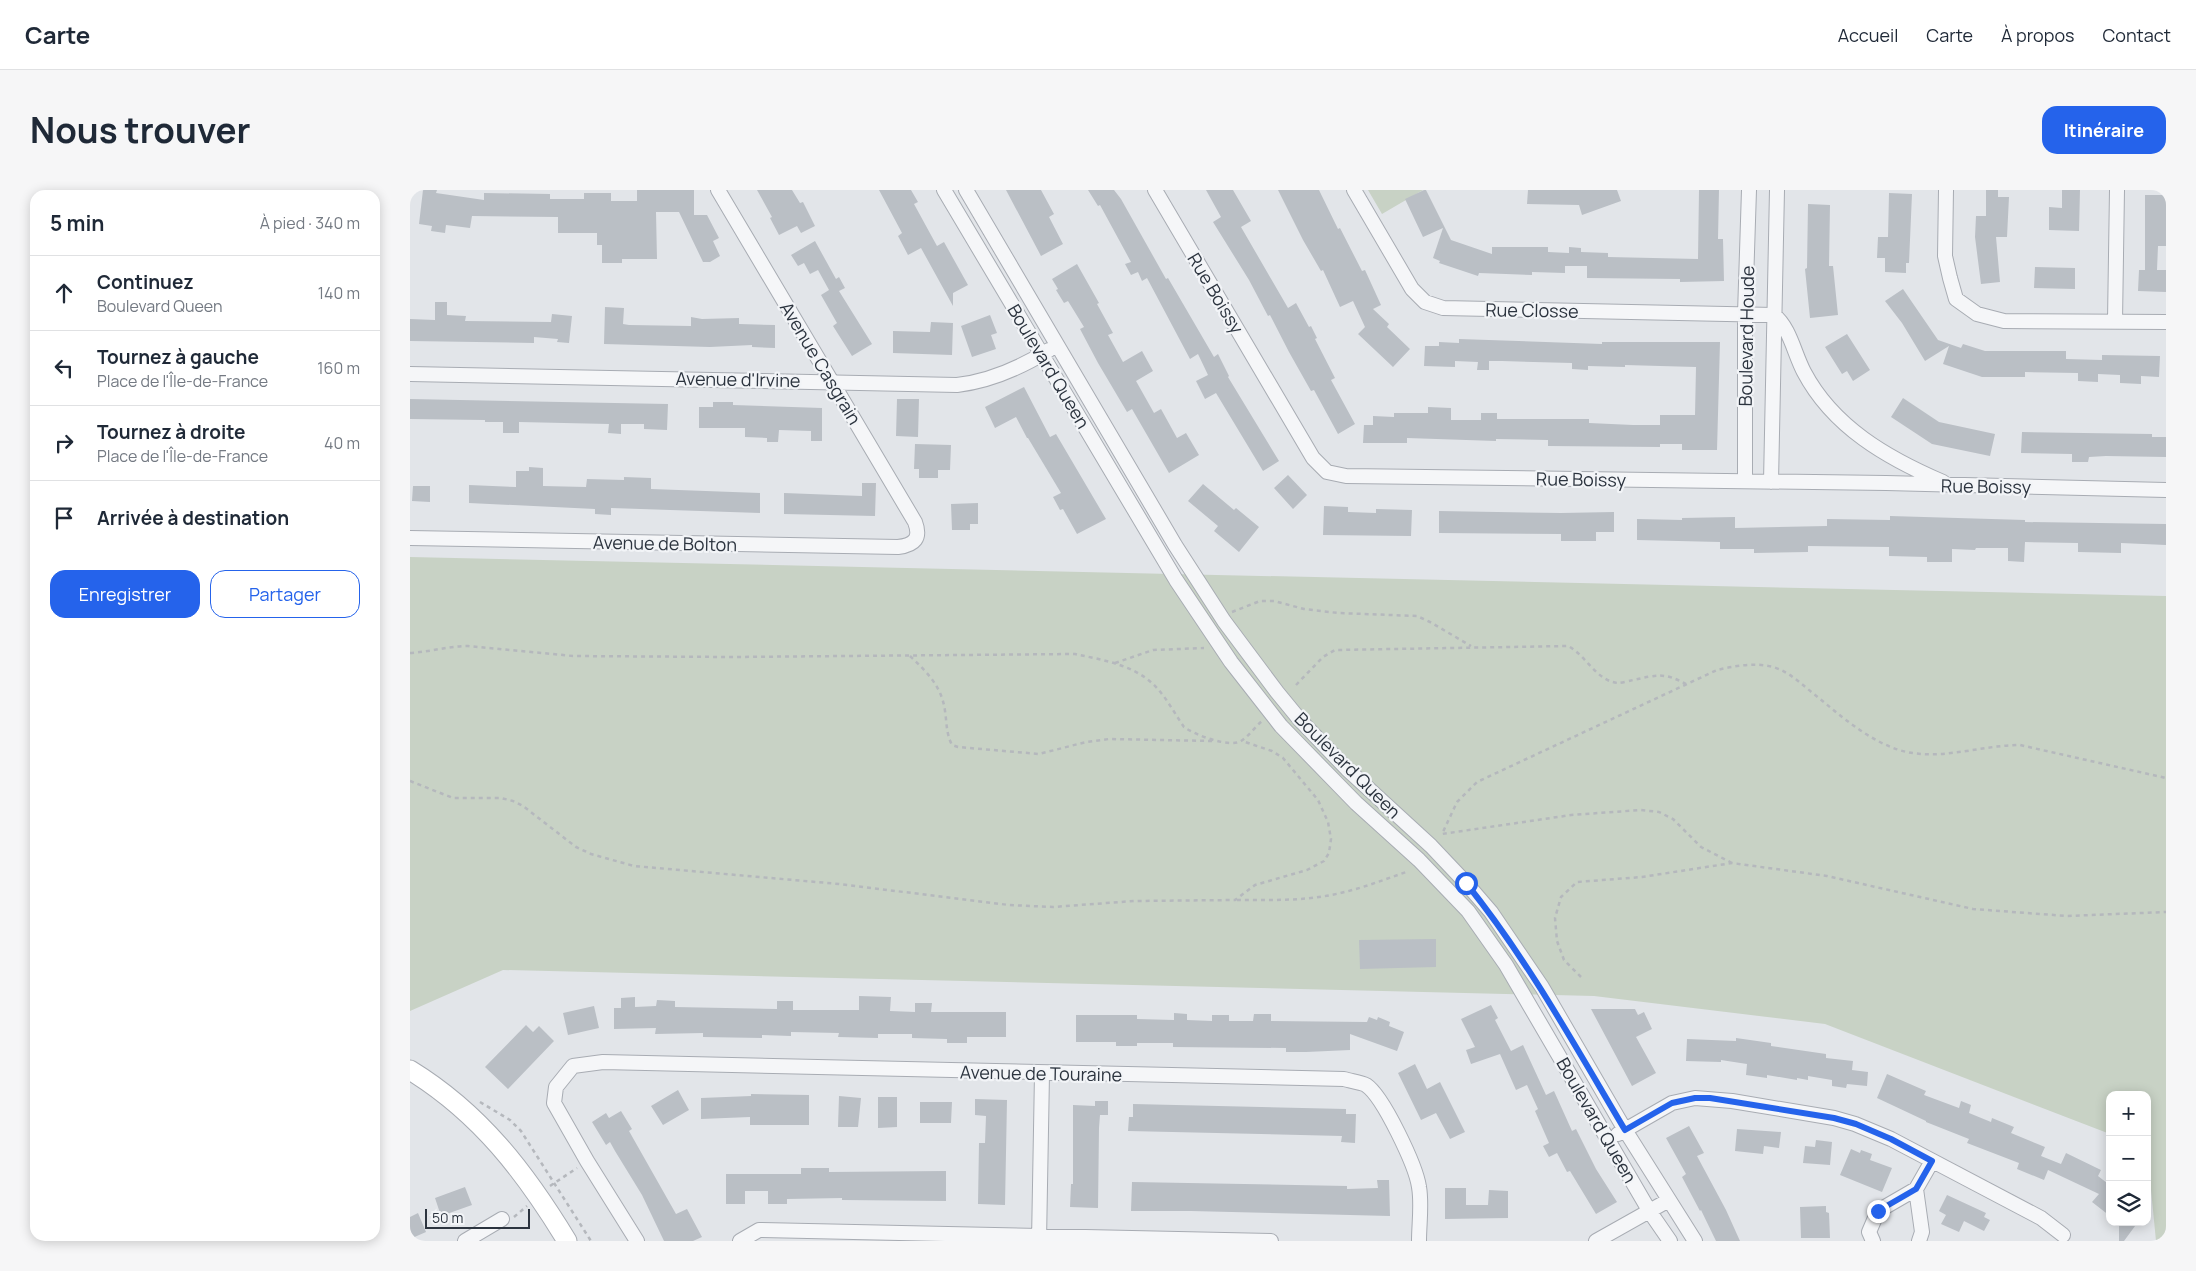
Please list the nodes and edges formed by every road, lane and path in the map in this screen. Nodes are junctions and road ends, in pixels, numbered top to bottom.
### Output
1 (718, 190) edge
2 (944, 190) edge
3 (966, 190) edge
4 (1155, 190) edge
5 (1354, 190) edge
6 (1749, 190) edge
7 (1777, 190) edge
8 (1946, 190) edge
9 (2117, 190) edge
10 (1745, 314) junction
11 (1774, 314) junction
12 (2115, 321) junction
13 (2166, 322) edge
14 (1057, 345) junction
15 (1042, 355) junction
16 (410, 374) edge
17 (831, 381) junction
18 (1746, 481) junction
19 (1771, 482) junction
20 (1950, 485) junction
21 (2166, 490) edge
22 (1168, 532) junction
23 (410, 538) edge
24 (918, 538) joint
25 (1153, 542) junction
26 (1230, 612) dead end
27 (1472, 647) junction
28 (1206, 648) dead end
29 (410, 653) edge
30 (909, 655) junction
31 (1114, 663) junction
32 (1686, 684) junction
33 (1296, 685) dead end
34 (1262, 720) dead end
35 (1218, 741) junction
36 (1242, 741) junction
37 (2166, 778) edge
38 (410, 781) edge
39 (1732, 863) junction
40 (1409, 871) dead end
41 (1235, 900) junction
42 (2166, 912) edge
43 (1581, 977) dead end
44 (1542, 987) junction
45 (1526, 997) junction
46 (410, 1070) edge
47 (1042, 1074) junction
48 (1625, 1130) junction
49 (1609, 1140) junction
50 (1932, 1161) junction
51 (580, 1166) dead end
52 (546, 1188) dead end
53 (1916, 1189) junction
54 (1669, 1200) junction
55 (524, 1208) dead end
56 (1650, 1212) junction
57 (505, 1219) joint
58 (2064, 1234) dead end
59 (1039, 1239) edge
60 (466, 1241) edge
61 (567, 1241) edge
62 (637, 1241) edge
63 (740, 1241) edge
64 (1272, 1241) edge
65 (1419, 1241) edge
66 (1596, 1241) edge
67 (1670, 1241) edge
68 (1695, 1241) edge
69 (1873, 1241) edge
70 (1919, 1241) edge

1 - 17 street, Avenue Casgrain
2 - 15 street, Boulevard Queen
3 - 14 street, Boulevard Queen
4 - 18 street, Rue Boissy
5 - 10 street, Rue Closse
6 - 10 street, Boulevard Houde
7 - 11 street, Boulevard Houde
8 - 12 street
9 - 12 street
10 - 11 street, Rue Closse
10 - 18 street, Boulevard Houde
11 - 19 street, Boulevard Houde
11 - 20 street, Boulevard Houde
12 - 13 street
14 - 15 street, Avenue d'Irvine
14 - 22 street, Boulevard Queen
15 - 17 street, Avenue d'Irvine
15 - 25 street, Boulevard Queen
16 - 17 street, Avenue d'Irvine
17 - 24 street, Avenue Casgrain
18 - 19 street, Rue Boissy
19 - 20 street, Rue Boissy
20 - 21 street, Rue Boissy
22 - 25 street
22 - 44 street, Boulevard Queen
23 - 24 street, Avenue de Bolton
25 - 45 street, Boulevard Queen
26 - 27 path
27 - 32 path
27 - 33 path
28 - 31 path
29 - 30 path
30 - 31 path
30 - 35 path
31 - 35 path
32 - 37 path
32 - 39 path
34 - 36 path
35 - 36 path
36 - 41 path
38 - 41 path
39 - 42 path
39 - 43 path
40 - 41 path
44 - 45 street
44 - 48 street, Boulevard Queen
45 - 49 street, Boulevard Queen
46 - 61 street
47 - 59 street
47 - 62 street, Avenue de Touraine
47 - 65 street, Avenue de Touraine
48 - 49 street
48 - 50 street
48 - 54 street, Boulevard Queen
49 - 56 street, Boulevard Queen
50 - 53 street
50 - 58 street
51 - 52 path
53 - 69 street
53 - 70 street
54 - 56 street
54 - 68 street, Boulevard Queen
55 - 57 path
56 - 66 street
56 - 67 street, Boulevard Queen
57 - 60 street
59 - 63 street
59 - 64 street

